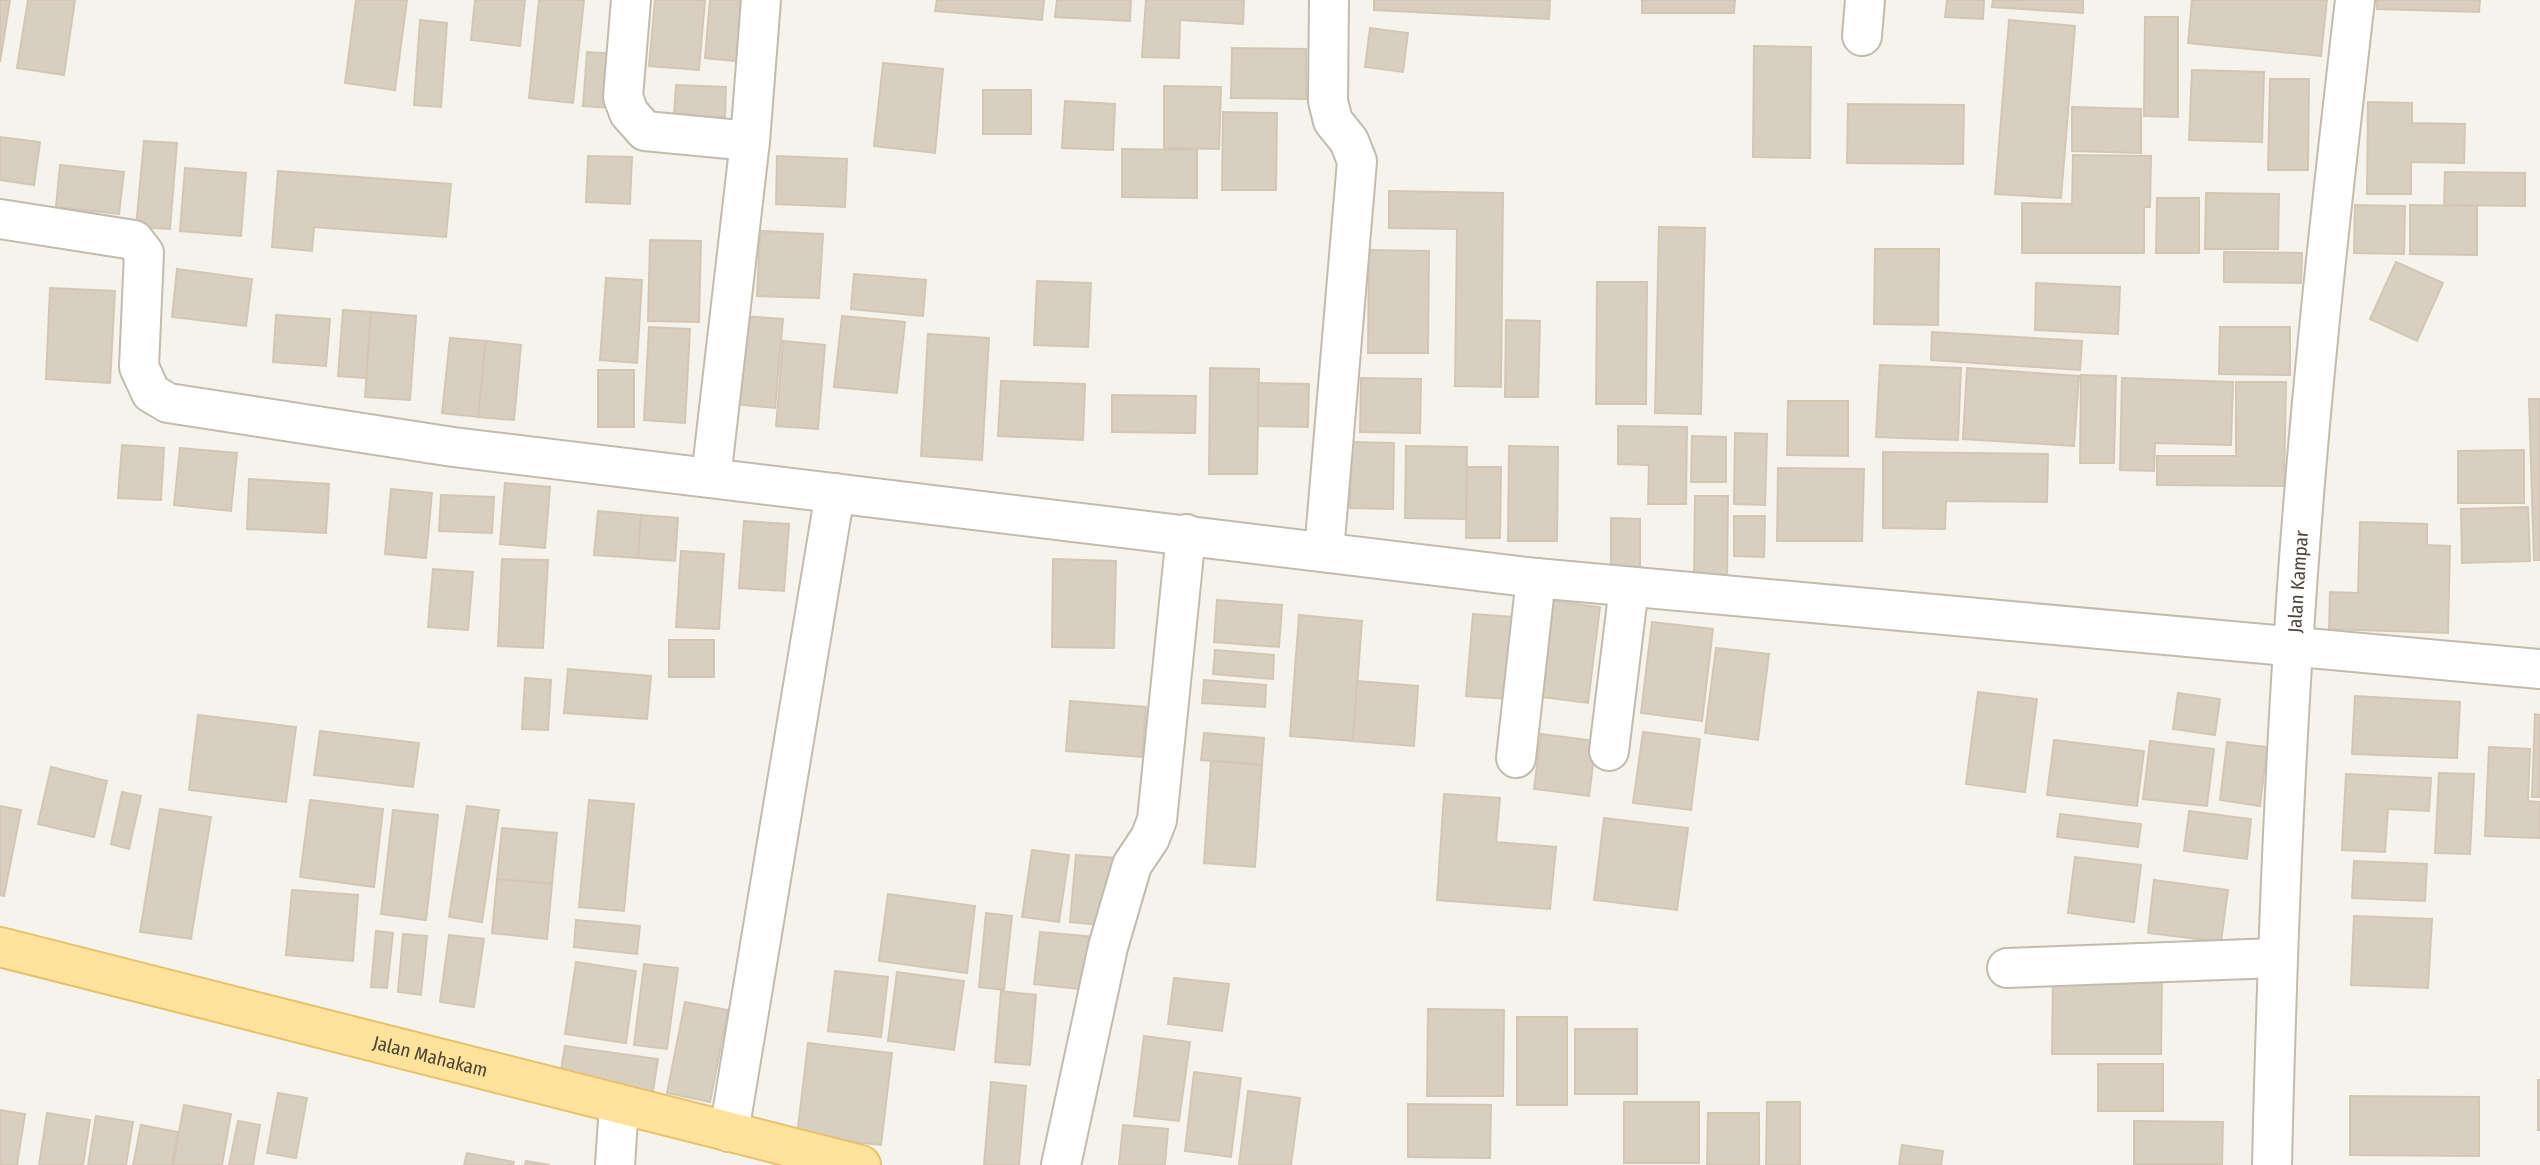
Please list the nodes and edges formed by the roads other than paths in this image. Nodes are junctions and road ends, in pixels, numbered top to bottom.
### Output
1 (631, 0) edge
2 (761, 0) edge
3 (1329, 0) edge
4 (2355, 0) edge
5 (750, 141) junction
6 (0, 219) edge
7 (711, 478) junction
8 (835, 493) junction
9 (1186, 534) junction
10 (1324, 552) junction
11 (1536, 578) junction
12 (1629, 587) junction
13 (2293, 647) junction
14 (2540, 669) edge
15 (1609, 751) dead end
16 (1516, 758) dead end
17 (0, 947) edge
18 (2277, 958) junction
19 (2007, 968) dead end
20 (619, 1105) junction
21 (729, 1132) junction
22 (615, 1165) edge
23 (861, 1165) edge
24 (1061, 1165) edge
25 (2272, 1165) edge

1 - 5 street
2 - 5 street
3 - 10 street
4 - 13 street, Jalan Kampar
5 - 7 street
6 - 7 street
7 - 8 street
8 - 9 street
8 - 21 street
9 - 10 street
9 - 24 street
10 - 11 street
11 - 12 street
11 - 16 street
12 - 13 street
12 - 15 street
13 - 14 street
13 - 18 street, Jalan Kampar
17 - 20 main road, Jalan Mahakam
18 - 19 street
18 - 25 street, Jalan Kampar
20 - 21 main road, Jalan Mahakam
20 - 22 street
21 - 23 main road, Jalan Mahakam

